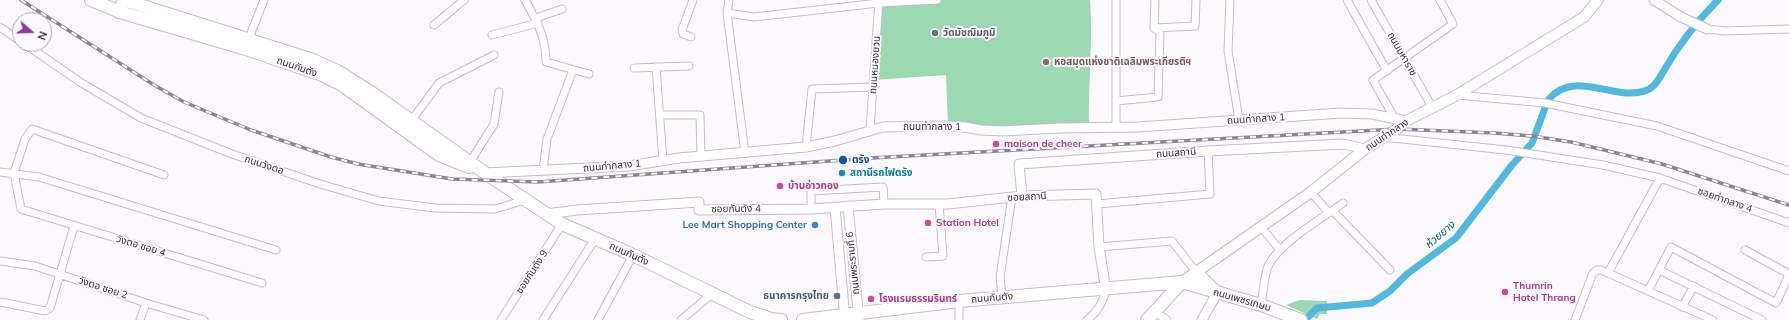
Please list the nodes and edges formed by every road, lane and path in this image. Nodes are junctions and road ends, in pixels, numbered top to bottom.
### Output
1 (91, 0) edge
2 (264, 0) edge
3 (464, 0) edge
4 (525, 0) edge
5 (693, 0) edge
6 (729, 0) edge
7 (937, 0) edge
8 (1116, 0) edge
9 (1155, 0) edge
10 (1196, 0) edge
11 (1230, 0) edge
12 (1347, 0) edge
13 (1371, 0) edge
14 (1440, 0) edge
15 (1598, 0) edge
16 (1654, 0) edge
17 (879, 2) edge
18 (122, 6) edge
19 (562, 9) dead end
20 (727, 14) junction
21 (537, 20) junction
22 (434, 25) dead end
23 (0, 27) edge
24 (1154, 28) junction
25 (1707, 29) joint
26 (1789, 29) edge
27 (12, 35) edge
28 (492, 35) dead end
29 (691, 37) dead end
30 (247, 44) junction
31 (37, 52) edge
32 (494, 55) dead end
33 (1404, 58) junction
34 (689, 66) dead end
35 (634, 68) dead end
36 (656, 68) junction
37 (573, 70) junction
38 (1387, 71) junction
39 (589, 74) dead end
40 (874, 87) junction
41 (499, 92) dead end
42 (1457, 95) junction
43 (1116, 101) junction
44 (1432, 107) junction
45 (660, 114) junction
46 (1395, 119) junction
47 (1239, 120) junction
48 (411, 121) junction
49 (1406, 121) junction
50 (1116, 127) junction
51 (870, 130) junction
52 (1382, 137) junction
53 (806, 147) junction
54 (1365, 149) junction
55 (1208, 151) junction
56 (745, 153) junction
57 (701, 156) junction
58 (663, 161) junction
59 (470, 162) junction
60 (542, 170) junction
61 (1789, 171) edge
62 (0, 172) edge
63 (14, 173) junction
64 (485, 173) junction
65 (164, 174) dead end
66 (1660, 178) junction
67 (1311, 192) junction
68 (1022, 196) junction
69 (1012, 197) junction
70 (525, 200) junction
71 (1343, 203) dead end
72 (884, 204) junction
73 (939, 204) junction
74 (1097, 204) junction
75 (848, 206) junction
76 (861, 206) joint
77 (835, 207) junction
78 (812, 209) junction
79 (1331, 212) junction
80 (546, 214) junction
81 (1789, 223) edge
82 (562, 224) junction
83 (74, 226) junction
84 (1261, 227) junction
85 (595, 239) junction
86 (1099, 247) junction
87 (276, 250) dead end
88 (1280, 250) junction
89 (1745, 250) dead end
90 (633, 255) junction
91 (926, 257) dead end
92 (0, 261) edge
93 (1390, 270) dead end
94 (1659, 270) junction
95 (1196, 272) junction
96 (1608, 273) junction
97 (1789, 274) edge
98 (60, 275) junction
99 (1182, 282) junction
100 (262, 283) dead end
101 (1151, 286) junction
102 (1694, 286) junction
103 (1106, 290) junction
104 (1648, 291) junction
105 (713, 293) junction
106 (1217, 293) junction
107 (1002, 297) junction
108 (1167, 299) junction
109 (958, 301) junction
110 (0, 302) edge
111 (146, 303) junction
112 (1261, 305) junction
113 (1682, 307) junction
114 (1151, 316) edge
115 (859, 317) edge
116 (760, 318) edge
117 (844, 318) edge
118 (1300, 319) edge
119 (140, 320) edge
120 (204, 320) edge
121 (501, 320) edge
122 (543, 320) edge
123 (598, 320) edge
124 (681, 320) edge
125 (781, 320) edge
126 (803, 320) edge
127 (960, 320) edge
128 (1087, 320) edge
129 (1167, 320) edge
130 (1202, 320) edge
131 (1575, 320) edge
132 (1713, 320) edge
133 (1762, 320) edge

1 - 18 main road, ถนนกันตัง
2 - 30 street
3 - 22 street
4 - 21 street
5 - 29 street
6 - 20 street
7 - 17 street
8 - 43 street
9 - 24 street
10 - 24 street
11 - 47 street
12 - 38 street
13 - 33 street, ถนนมหาราช
14 - 33 street
15 - 42 main road, ถนนท่ากลาง
16 - 25 street
17 - 20 street
17 - 40 street, ถนนหนองยวน
18 - 30 main road, ถนนกันตัง
19 - 21 street
20 - 56 street
21 - 28 street
21 - 37 street
23 - 27 street
24 - 43 street
25 - 26 street
30 - 48 main road, ถนนกันตัง
30 - 64 main road, ถนนกันตัง
31 - 70 street, ถนนวังตอ
32 - 48 street
33 - 38 street
33 - 44 street, ถนนมหาราช
34 - 36 street
35 - 36 street
36 - 45 street
37 - 39 street
37 - 60 street
38 - 46 street
40 - 51 street, ถนนหนองยวน
40 - 53 street
41 - 59 street
42 - 44 main road, ถนนท่ากลาง
42 - 61 street
43 - 50 street
44 - 49 main road, ถนนท่ากลาง
45 - 57 street
45 - 58 street
46 - 47 street, ถนนท่ากลาง 1
46 - 49 street, ถนนท่ากลาง 1
47 - 50 street, ถนนท่ากลาง 1
48 - 59 main road, ถนนกันตัง
49 - 52 main road, ถนนท่ากลาง
50 - 51 street, ถนนท่ากลาง 1
51 - 53 street, ถนนท่ากลาง 1
52 - 54 main road, ถนนท่ากลาง
52 - 66 street, ซอยท่ากลาง 4
53 - 56 street, ถนนท่ากลาง 1
54 - 55 street, ถนนสถานี
54 - 67 main road, ถนนท่ากลาง
55 - 68 street, ถนนสถานี
55 - 74 street
56 - 57 street, ถนนท่ากลาง 1
57 - 58 street, ถนนท่ากลาง 1
58 - 60 street, ถนนท่ากลาง 1
59 - 64 main road, ถนนกันตัง
60 - 64 street, ถนนท่ากลาง 1
62 - 63 street
63 - 65 street
63 - 83 street, วังตอ ซอย 4
63 - 87 street
64 - 70 main road, ถนนกันตัง
66 - 81 street, ซอยท่ากลาง 4
66 - 96 street
67 - 79 street
67 - 84 main road, ถนนท่ากลาง
68 - 69 street, ซอยสถานี
68 - 74 street, ซอยสถานี
69 - 73 street, ซอยสถานี
69 - 107 street
70 - 80 main road, ถนนกันตัง
71 - 79 street
72 - 73 street, ซอยสถานี
72 - 76 street, ซอยสถานี
72 - 78 street
73 - 91 street
74 - 86 street
75 - 76 street, ซอยกันตัง 4
75 - 77 street, ซอยกันตัง 4
75 - 115 street, ถนนพระรามที่ 6
77 - 78 street, ซอยกันตัง 4
77 - 117 street, ถนนพระรามที่ 6
78 - 80 street, ซอยกันตัง 4
79 - 88 street
79 - 93 street
80 - 82 main road, ถนนกันตัง
82 - 85 main road, ถนนกันตัง
82 - 121 street, ซอยกันตัง 9
83 - 98 street
83 - 100 street, วังตอ ซอย 4
84 - 88 street
84 - 95 main road, ถนนท่ากลาง
85 - 90 main road, ถนนกันตัง
85 - 122 street
86 - 95 street
86 - 103 street
88 - 112 street
89 - 97 street
90 - 105 main road, ถนนกันตัง
90 - 123 street
92 - 98 street, วังตอ ซอย 2
94 - 97 street
94 - 102 street
94 - 104 street
95 - 99 main road, ถนนท่ากลาง
95 - 106 main road
96 - 104 street
96 - 131 street
98 - 110 street
98 - 111 street, วังตอ ซอย 2
99 - 101 main road, ถนนกันตัง
99 - 106 main road, ถนนเพชรเกษม
99 - 108 main road
101 - 103 main road, ถนนกันตัง
101 - 108 main road
102 - 113 street
102 - 133 street
103 - 107 main road, ถนนกันตัง
103 - 128 street
104 - 113 street
105 - 116 main road, ถนนกันตัง
105 - 124 street
106 - 112 main road, ถนนเพชรเกษม
106 - 130 street
107 - 109 main road, ถนนกันตัง
108 - 114 main road
109 - 115 main road, ถนนกันตัง
109 - 127 street
111 - 119 street
111 - 120 street, วังตอ ซอย 2
112 - 118 main road, ถนนเพชรเกษม
113 - 132 street
114 - 129 street
115 - 117 main road, ถนนกันตัง
116 - 125 main road, ถนนกันตัง
117 - 126 main road, ถนนกันตัง

